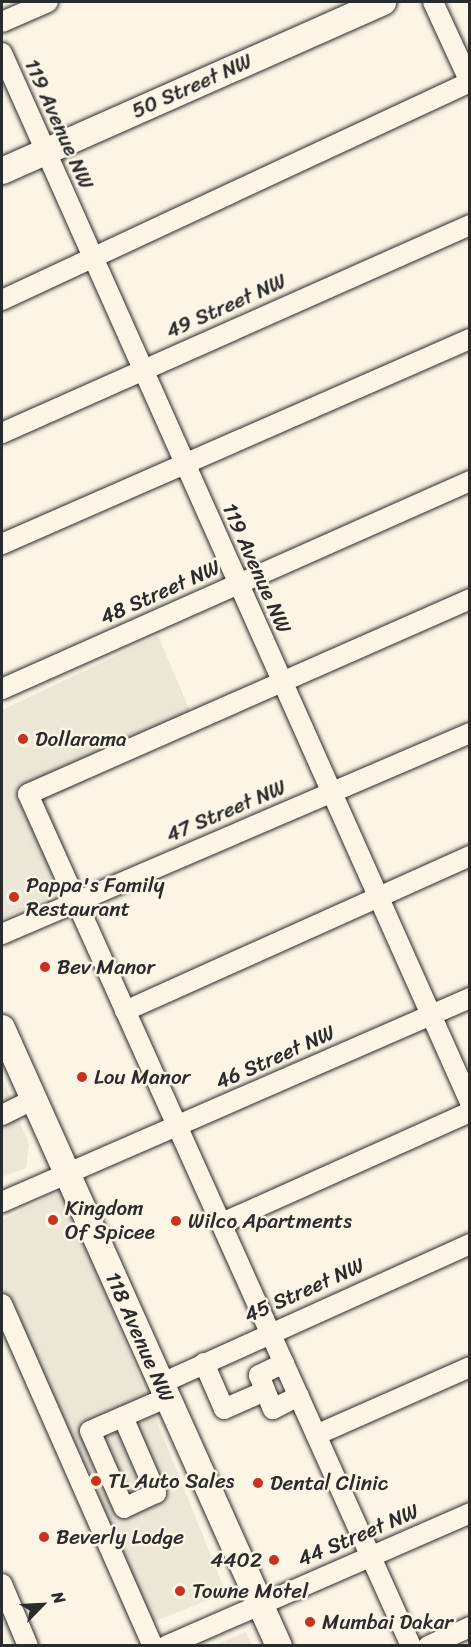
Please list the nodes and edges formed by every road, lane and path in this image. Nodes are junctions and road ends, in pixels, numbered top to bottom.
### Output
1 (48, 2) edge
2 (383, 2) edge
3 (434, 2) edge
4 (2, 22) edge
5 (2, 53) edge
6 (470, 82) edge
7 (45, 152) junction
8 (2, 171) edge
9 (470, 225) edge
10 (93, 259) junction
11 (2, 300) edge
12 (470, 339) edge
13 (142, 369) junction
14 (2, 433) edge
15 (185, 464) junction
16 (470, 482) edge
17 (2, 544) edge
18 (238, 584) junction
19 (470, 599) edge
20 (282, 682) junction
21 (2, 689) edge
22 (470, 733) edge
23 (330, 791) junction
24 (470, 856) edge
25 (378, 897) junction
26 (76, 902) junction
27 (3, 930) edge
28 (470, 998) edge
29 (125, 1011) junction
30 (430, 1015) junction
31 (2, 1028) edge
32 (33, 1100) junction
33 (470, 1102) edge
34 (470, 1113) edge
35 (2, 1115) edge
36 (180, 1125) junction
37 (65, 1172) junction
38 (2, 1202) edge
39 (222, 1223) junction
40 (470, 1244) edge
41 (2, 1304) edge
42 (270, 1332) junction
43 (204, 1363) junction
44 (284, 1363) junction
45 (470, 1367) edge
46 (163, 1391) junction
47 (265, 1391) junction
48 (299, 1396) junction
49 (123, 1417) dead end
50 (316, 1435) junction
51 (470, 1513) edge
52 (369, 1558) junction
53 (2, 1584) edge
54 (260, 1604) junction
55 (470, 1627) edge
56 (28, 1646) edge
57 (153, 1646) edge
58 (166, 1646) edge
59 (279, 1646) edge
60 (411, 1646) edge
61 (428, 1646) edge

1 - 4 street
2 - 7 main road, 50 Street NW
3 - 6 street
5 - 7 street, 119 Avenue NW
6 - 10 street
7 - 8 main road, 50 Street NW
7 - 10 street, 119 Avenue NW
9 - 13 street, 49 Street NW
10 - 11 street
10 - 13 street, 119 Avenue NW
12 - 15 street
13 - 14 street, 49 Street NW
13 - 15 street, 119 Avenue NW
15 - 17 street
15 - 18 street, 119 Avenue NW
16 - 18 street, 48 Street NW
18 - 20 street, 119 Avenue NW
18 - 21 street, 48 Street NW
19 - 20 street
20 - 23 street, 119 Avenue NW
20 - 26 street
22 - 23 street, 47 Street NW
23 - 25 street, 119 Avenue NW
23 - 26 street, 47 Street NW
24 - 25 street
25 - 29 street
25 - 30 street, 119 Avenue NW
26 - 27 street, 47 Street NW
26 - 29 street
28 - 30 street, 46 Street NW
29 - 36 street
30 - 33 street, 119 Avenue NW
30 - 36 street, 46 Street NW
31 - 32 main road, 118 Avenue NW
32 - 35 street
32 - 37 main road, 118 Avenue NW
34 - 39 street
36 - 37 street, 46 Street NW
36 - 39 street
37 - 38 street, 46 Street NW
37 - 46 main road, 118 Avenue NW
39 - 42 street
40 - 42 street, 45 Street NW
41 - 57 street
42 - 43 street, 45 Street NW
42 - 44 street
43 - 46 street, 45 Street NW
43 - 47 street
44 - 47 street
44 - 48 street
45 - 50 street
46 - 49 street, 45 Street NW
46 - 54 main road, 118 Avenue NW
47 - 48 street
48 - 50 street
50 - 52 street
51 - 52 street, 44 Street NW
52 - 54 street, 44 Street NW
52 - 60 street
53 - 56 street
54 - 58 street, 44 Street NW
54 - 59 main road, 118 Avenue NW
55 - 61 street

